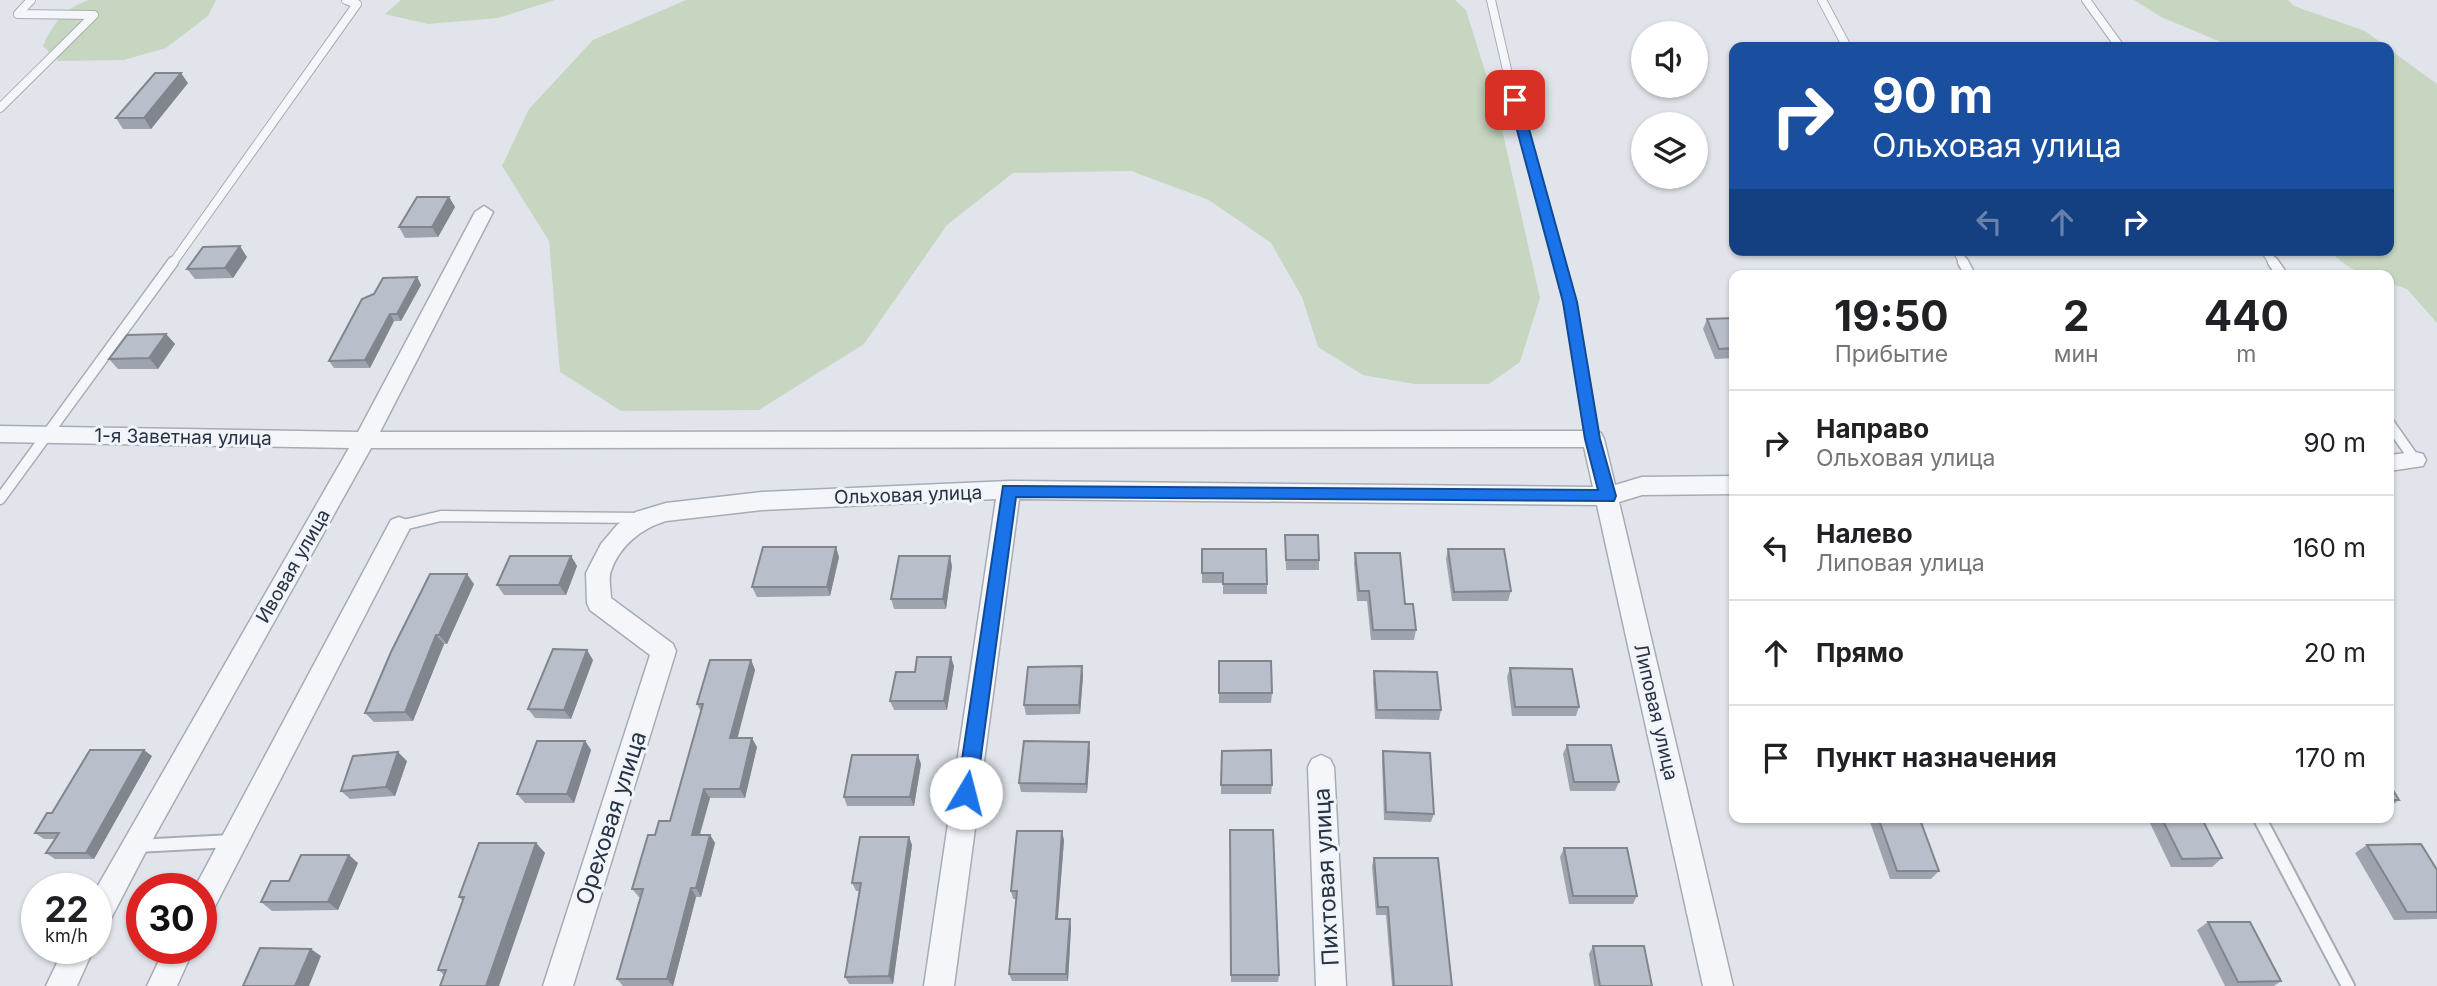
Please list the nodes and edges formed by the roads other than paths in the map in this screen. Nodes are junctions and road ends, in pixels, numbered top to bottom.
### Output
1 (30, 0) edge
2 (346, 0) edge
3 (1491, 0) edge
4 (1822, 0) edge
5 (2086, 0) edge
6 (1844, 42) edge
7 (2116, 42) edge
8 (0, 108) edge
9 (484, 212) dead end
10 (2394, 430) edge
11 (0, 435) edge
12 (49, 435) junction
13 (1593, 439) junction
14 (365, 440) junction
15 (2415, 460) joint
16 (2394, 462) edge
17 (1729, 485) edge
18 (1009, 490) junction
19 (1608, 496) junction
20 (0, 499) edge
21 (644, 518) junction
22 (399, 526) joint
23 (664, 651) joint
24 (1321, 767) dead end
25 (2262, 823) edge
26 (232, 841) junction
27 (134, 846) junction
28 (216, 873) edge
29 (112, 888) edge
30 (72, 964) edge
31 (172, 964) edge
32 (61, 986) edge
33 (162, 986) edge
34 (558, 986) edge
35 (939, 986) edge
36 (1331, 986) edge
37 (1718, 986) edge
38 (2348, 986) edge

1 - 8 lane
2 - 12 lane
3 - 13 lane
4 - 6 lane
5 - 7 lane
9 - 14 street, Ивовая улица
10 - 15 lane
11 - 12 street, 1-я Заветная улица
12 - 14 street, 1-я Заветная улица
12 - 20 lane
13 - 14 street, 1-я Заветная улица
13 - 19 street, Липовая улица
14 - 27 street, Ивовая улица
15 - 16 street
17 - 19 street, Ольховая улица
18 - 19 street, Ольховая улица
18 - 21 street, Ольховая улица
18 - 35 street
19 - 37 street, Липовая улица
21 - 22 lane
21 - 23 street, Ольховая улица
22 - 26 street
23 - 34 street, Ореховая улица
24 - 36 street, Пихтовая улица
25 - 38 lane
26 - 27 lane
26 - 28 street
27 - 29 street, Ивовая улица
30 - 32 street
31 - 33 street

